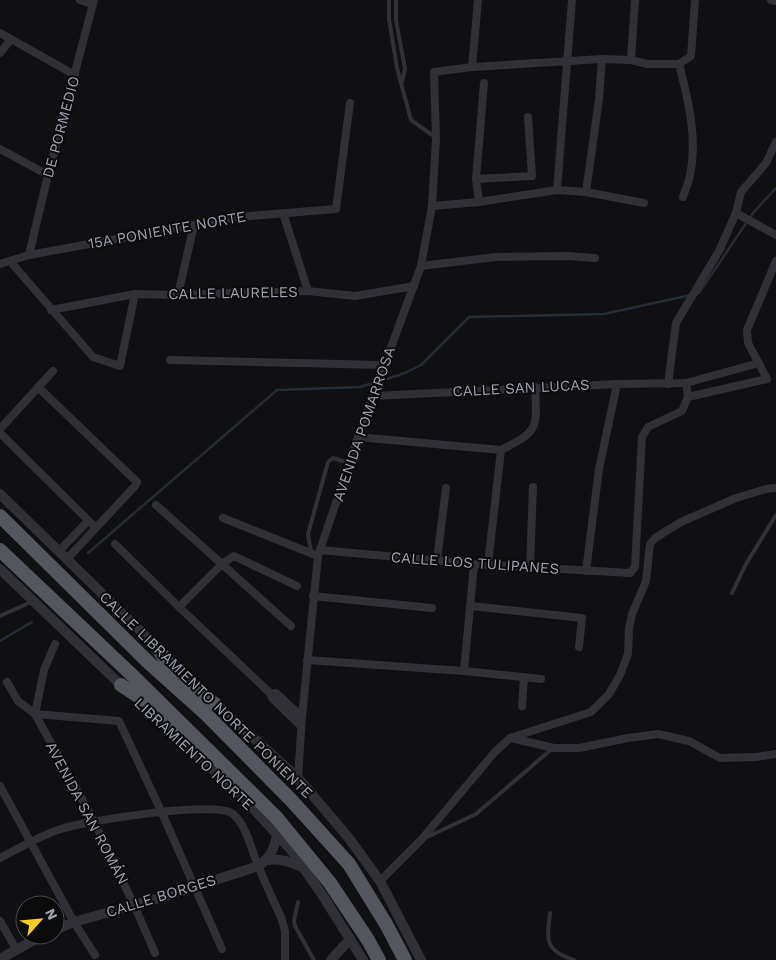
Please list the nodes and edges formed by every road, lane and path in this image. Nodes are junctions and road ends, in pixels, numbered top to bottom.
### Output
1 (80, 0) edge
2 (389, 0) edge
3 (396, 0) edge
4 (478, 0) edge
5 (572, 0) edge
6 (635, 0) edge
7 (695, 0) edge
8 (771, 0) edge
9 (776, 1) edge
10 (93, 2) edge
11 (389, 20) junction
12 (396, 20) junction
13 (0, 33) edge
14 (11, 39) junction
15 (0, 54) edge
16 (602, 59) junction
17 (630, 60) junction
18 (568, 61) junction
19 (679, 64) junction
20 (472, 67) junction
21 (75, 75) junction
22 (402, 81) junction
23 (484, 83) dead end
24 (350, 103) dead end
25 (528, 117) dead end
26 (436, 139) junction
27 (776, 142) edge
28 (0, 149) edge
29 (48, 175) junction
30 (476, 179) junction
31 (557, 190) junction
32 (586, 192) junction
33 (683, 197) dead end
34 (479, 202) junction
35 (644, 203) dead end
36 (432, 206) junction
37 (283, 213) junction
38 (736, 213) junction
39 (194, 225) junction
40 (776, 236) edge
41 (29, 255) junction
42 (595, 258) dead end
43 (776, 260) edge
44 (10, 261) junction
45 (0, 264) edge
46 (421, 266) junction
47 (414, 286) junction
48 (308, 291) junction
49 (135, 294) junction
50 (178, 295) junction
51 (51, 310) junction
52 (170, 360) dead end
53 (759, 363) junction
54 (383, 367) junction
55 (53, 371) dead end
56 (686, 383) junction
57 (617, 384) junction
58 (668, 384) junction
59 (38, 386) junction
60 (535, 387) junction
61 (374, 396) junction
62 (688, 397) junction
63 (0, 431) edge
64 (358, 437) junction
65 (501, 450) junction
66 (349, 462) junction
67 (533, 487) dead end
68 (446, 488) dead end
69 (776, 488) edge
70 (0, 494) edge
71 (156, 505) dead end
72 (776, 515) edge
73 (0, 516) edge
74 (223, 518) dead end
75 (88, 521) junction
76 (96, 528) junction
77 (70, 539) junction
78 (115, 544) dead end
79 (78, 547) junction
80 (0, 550) edge
81 (58, 551) junction
82 (317, 554) junction
83 (67, 559) junction
84 (437, 560) junction
85 (0, 564) edge
86 (222, 564) junction
87 (474, 564) junction
88 (488, 564) junction
89 (530, 567) junction
90 (0, 569) edge
91 (586, 572) junction
92 (297, 586) dead end
93 (732, 593) dead end
94 (313, 596) junction
95 (33, 601) junction
96 (56, 604) junction
97 (471, 606) junction
98 (179, 607) junction
99 (432, 608) dead end
100 (0, 616) edge
101 (291, 626) dead end
102 (54, 644) dead end
103 (579, 647) dead end
104 (158, 649) junction
105 (308, 660) junction
106 (148, 662) junction
107 (464, 671) junction
108 (133, 676) junction
109 (524, 678) junction
110 (541, 679) dead end
111 (7, 682) dead end
112 (182, 682) junction
113 (121, 685) junction
114 (271, 694) junction
115 (522, 706) dead end
116 (155, 707) junction
117 (211, 709) junction
118 (34, 714) junction
119 (302, 717) junction
120 (301, 726) junction
121 (183, 734) junction
122 (510, 738) junction
123 (554, 748) junction
124 (776, 754) edge
125 (298, 778) junction
126 (0, 786) edge
127 (162, 813) junction
128 (94, 821) junction
129 (277, 835) junction
130 (421, 840) junction
131 (30, 842) junction
132 (0, 858) edge
133 (262, 863) junction
134 (303, 867) junction
135 (380, 881) junction
136 (195, 887) junction
137 (298, 902) dead end
138 (134, 905) junction
139 (550, 913) dead end
140 (0, 921) edge
141 (74, 922) junction
142 (65, 926) edge
143 (350, 939) junction
144 (24, 945) edge
145 (16, 949) junction
146 (222, 949) dead end
147 (155, 953) dead end
148 (95, 956) dead end
149 (0, 959) edge
150 (285, 960) edge
151 (314, 960) edge
152 (331, 960) edge
153 (363, 960) edge
154 (379, 960) edge
155 (405, 960) edge
156 (421, 960) edge
157 (574, 960) edge

1 - 10 street
2 - 11 lane
3 - 12 lane
4 - 20 street
5 - 18 street
6 - 17 street
7 - 19 street
8 - 9 street
10 - 21 street, DE PORMEDIO
11 - 12 lane
11 - 22 lane
12 - 22 lane
13 - 14 street
14 - 15 street
14 - 21 street
16 - 17 street
16 - 18 street
16 - 32 street
17 - 19 street
18 - 20 street
18 - 31 street
19 - 33 street
20 - 26 street, AVENIDA POMARROSA
21 - 29 street, DE PORMEDIO
22 - 26 lane
23 - 30 street
24 - 37 street, 15A PONIENTE NORTE
25 - 30 street
26 - 36 street, AVENIDA POMARROSA
27 - 38 street
28 - 29 street
29 - 41 street, DE PORMEDIO
30 - 34 street
31 - 32 street
31 - 34 street
32 - 35 street
34 - 36 street
36 - 46 street, AVENIDA POMARROSA
37 - 39 street, 15A PONIENTE NORTE
37 - 48 street
38 - 40 street
38 - 58 street
39 - 41 street, 15A PONIENTE NORTE
39 - 50 street
41 - 44 street, 15A PONIENTE NORTE
42 - 46 street
43 - 53 street
44 - 45 street, 15A PONIENTE NORTE
44 - 51 street
46 - 47 street, AVENIDA POMARROSA
47 - 48 street, CALLE LAURELES
47 - 54 street, AVENIDA POMARROSA
48 - 50 street, CALLE LAURELES
49 - 50 street, CALLE LAURELES
49 - 51 street, CALLE LAURELES
49 - 51 street
52 - 54 street
53 - 56 street, CALLE SAN LUCAS
53 - 62 street
54 - 61 street, AVENIDA POMARROSA
55 - 59 street
56 - 58 street, CALLE SAN LUCAS
56 - 62 street
57 - 58 street, CALLE SAN LUCAS
57 - 60 street, CALLE SAN LUCAS
57 - 91 street
59 - 63 street
59 - 76 street
60 - 61 street, CALLE SAN LUCAS
60 - 65 street
61 - 64 street, AVENIDA POMARROSA
62 - 91 street, CALLE LOS TULIPANES
63 - 75 street
64 - 65 street
64 - 66 street, AVENIDA POMARROSA
65 - 88 street
66 - 82 street, AVENIDA POMARROSA
66 - 82 lane
67 - 89 street
68 - 84 street
69 - 122 street
70 - 81 street
71 - 86 street
72 - 93 lane
73 - 106 highway, CALLE LIBRAMIENTO NORTE PONIENTE
74 - 82 street, CALLE LOS TULIPANES
75 - 76 street
75 - 77 street
76 - 79 street
77 - 79 street
77 - 81 street
78 - 98 street
79 - 83 street
80 - 96 highway
81 - 83 street
82 - 84 street, CALLE LOS TULIPANES
82 - 94 street, AVENIDA POMARROSA
83 - 104 street
84 - 87 street, CALLE LOS TULIPANES
85 - 96 highway
86 - 92 street
86 - 98 street
86 - 101 street
87 - 88 street, CALLE LOS TULIPANES
87 - 97 street
88 - 89 street, CALLE LOS TULIPANES
89 - 91 street, CALLE LOS TULIPANES
90 - 95 street, LIBRAMIENTO NORTE
94 - 99 street
94 - 105 street, AVENIDA POMARROSA
95 - 100 lane
95 - 113 street, LIBRAMIENTO NORTE
96 - 108 highway
97 - 103 street
97 - 107 street
98 - 114 street
102 - 118 street
104 - 112 highway
104 - 117 street
105 - 107 street
105 - 119 street, AVENIDA POMARROSA
106 - 112 highway
106 - 117 highway, CALLE LIBRAMIENTO NORTE PONIENTE
107 - 109 street
108 - 116 highway
108 - 121 highway
109 - 110 street
109 - 115 street
111 - 118 street, AVENIDA SAN ROMÁN
112 - 117 highway
113 - 116 highway
113 - 121 street, LIBRAMIENTO NORTE
114 - 119 street
114 - 120 street
116 - 121 highway
117 - 125 street
117 - 155 highway, CALLE LIBRAMIENTO NORTE PONIENTE
118 - 127 street
118 - 128 street, AVENIDA SAN ROMÁN
119 - 120 street, AVENIDA POMARROSA
120 - 125 street, AVENIDA POMARROSA
121 - 129 street, LIBRAMIENTO NORTE
121 - 154 highway
122 - 123 street
122 - 130 street
123 - 124 street
123 - 130 lane
125 - 135 street
126 - 131 street
127 - 128 street
127 - 133 street
127 - 136 street
128 - 131 street
128 - 138 street, AVENIDA SAN ROMÁN
129 - 133 street
129 - 134 street, LIBRAMIENTO NORTE
130 - 135 street
131 - 132 street
131 - 141 street
133 - 134 street, CALLE BORGES
133 - 136 street, CALLE BORGES
133 - 150 street
134 - 143 street, LIBRAMIENTO NORTE
135 - 156 street
136 - 138 street, CALLE BORGES
136 - 146 street
137 - 151 lane
138 - 141 street, CALLE BORGES
138 - 147 street, AVENIDA SAN ROMÁN
139 - 157 lane
140 - 145 street
141 - 142 street, CALLE BORGES
141 - 148 street
143 - 152 street
143 - 153 street, LIBRAMIENTO NORTE
144 - 145 street
145 - 149 street

